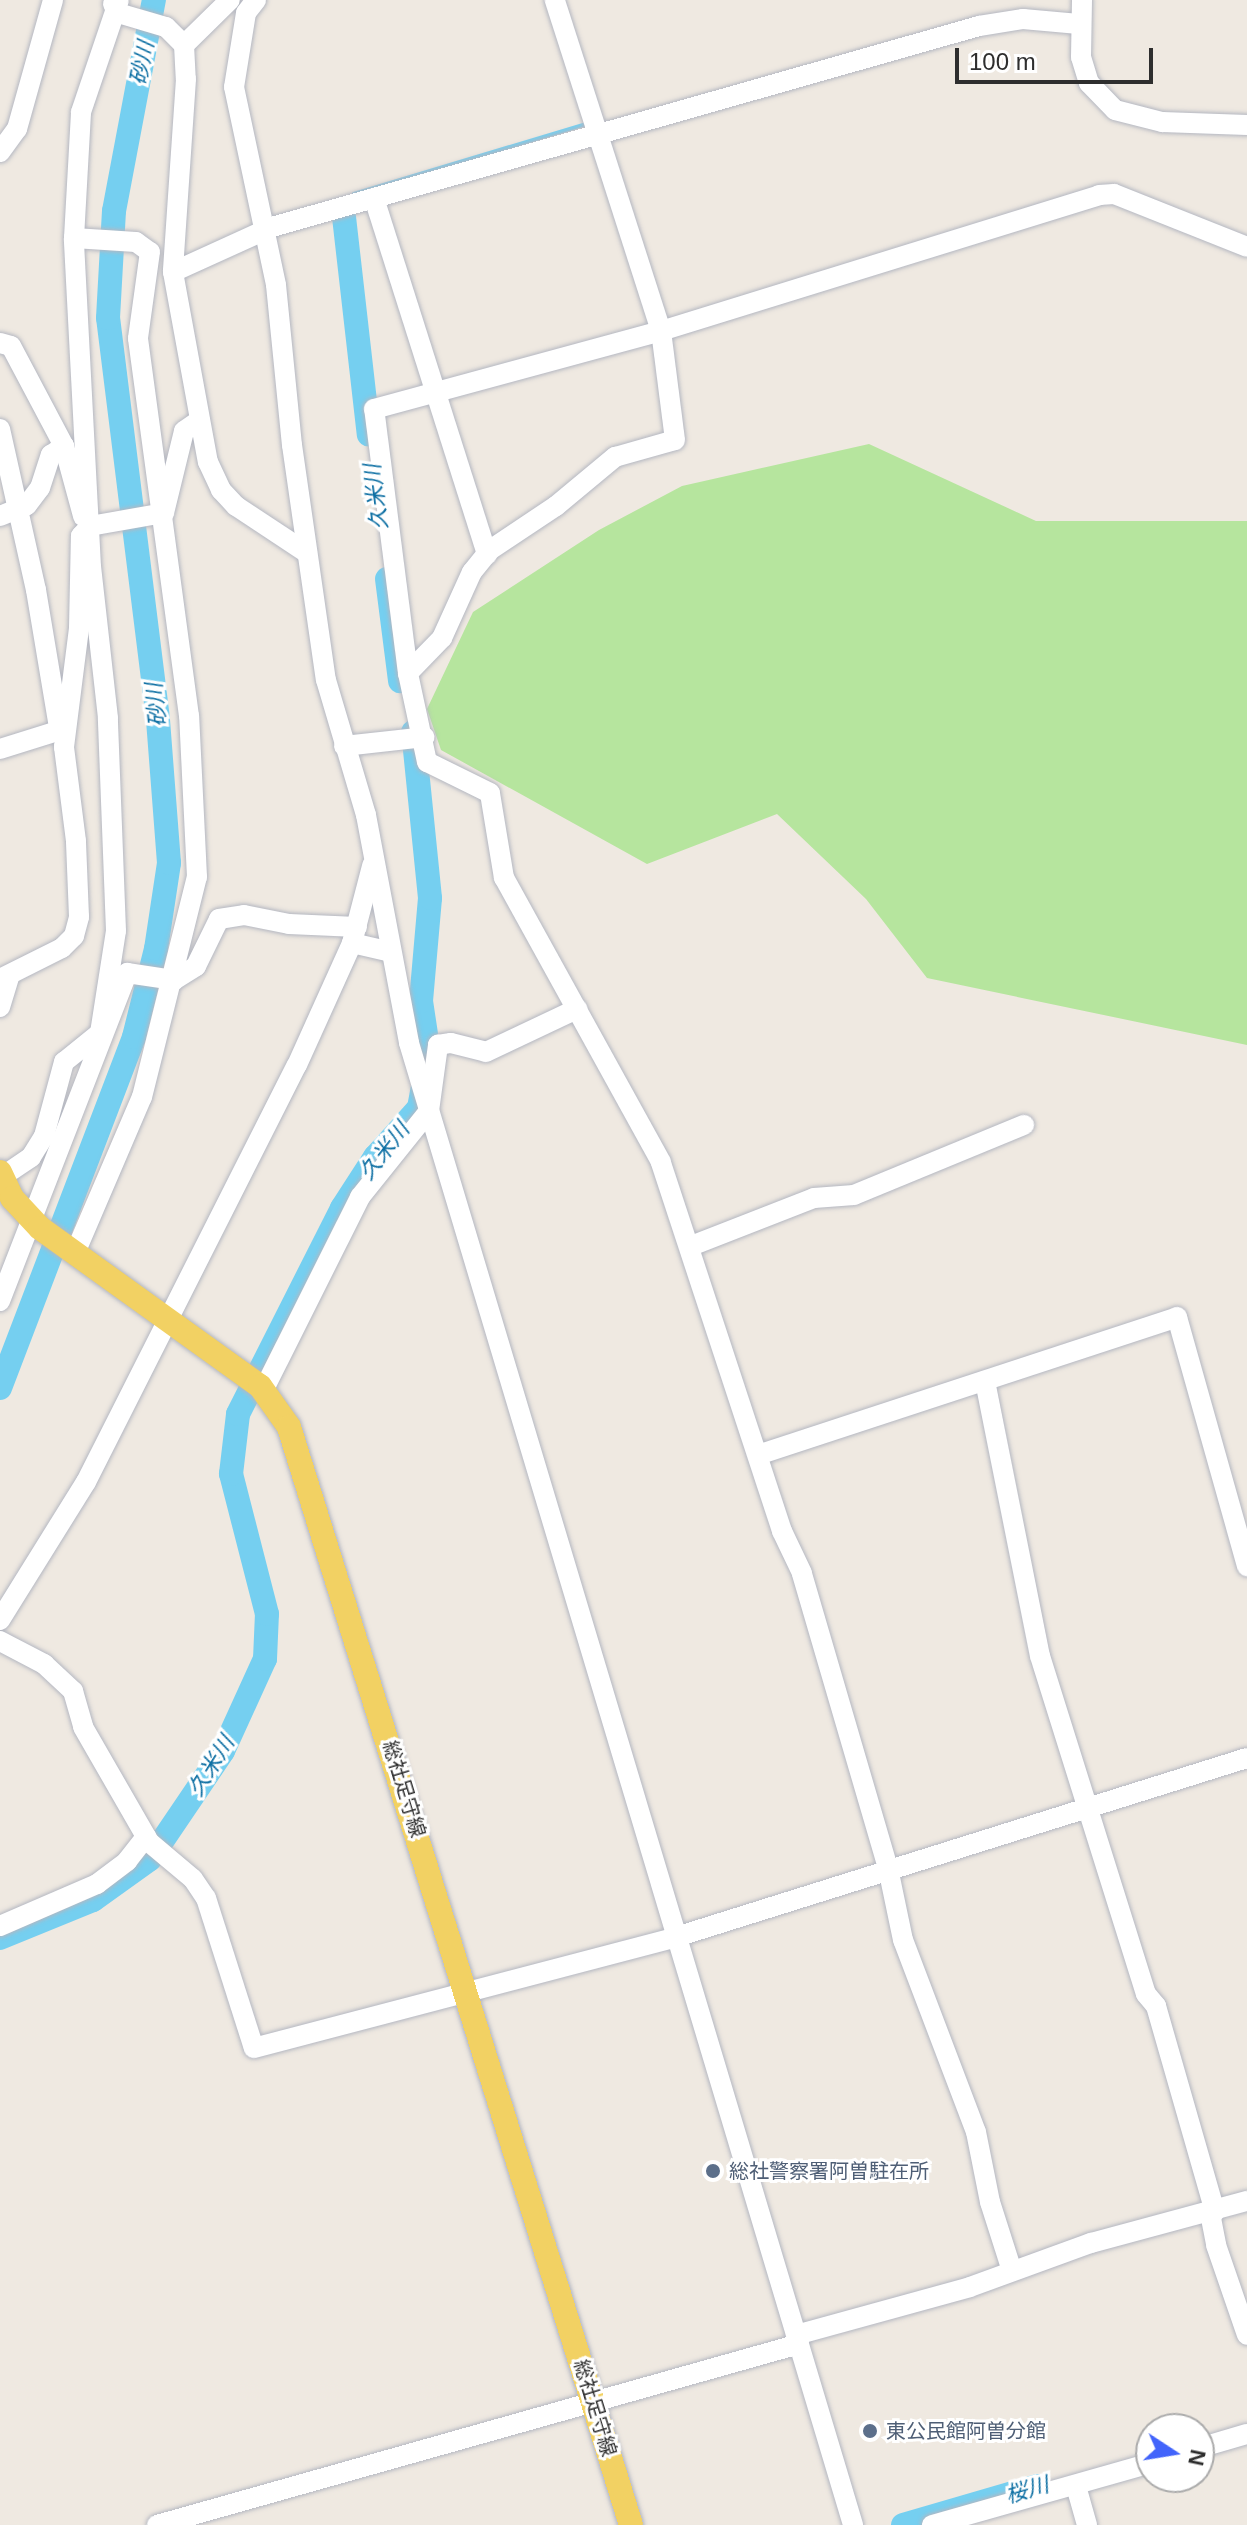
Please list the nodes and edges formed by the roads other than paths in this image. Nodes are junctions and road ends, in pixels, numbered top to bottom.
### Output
1 (53, 0) edge
2 (230, 0) edge
3 (256, 0) edge
4 (555, 0) edge
5 (1082, 0) edge
6 (119, 7) edge
7 (1079, 24) junction
8 (184, 45) junction
9 (21, 119) junction
10 (0, 122) edge
11 (1247, 125) edge
12 (598, 132) junction
13 (0, 152) edge
14 (374, 198) junction
15 (265, 230) junction
16 (74, 238) junction
17 (1247, 247) edge
18 (150, 252) junction
19 (173, 272) junction
20 (176, 293) junction
21 (661, 331) junction
22 (0, 343) edge
23 (436, 391) junction
24 (200, 420) junction
25 (0, 429) edge
26 (64, 446) junction
27 (9, 513) edge
28 (164, 513) junction
29 (90, 526) junction
30 (307, 553) junction
31 (487, 555) junction
32 (408, 673) junction
33 (62, 730) junction
34 (417, 738) junction
35 (344, 746) junction
36 (0, 749) edge
37 (374, 859) junction
38 (354, 935) junction
39 (114, 945) junction
40 (390, 952) junction
41 (127, 973) junction
42 (4, 978) edge
43 (174, 980) junction
44 (0, 1007) edge
45 (577, 1009) junction
46 (100, 1033) junction
47 (427, 1103) junction
48 (1024, 1125) dead end
49 (6, 1171) edge
50 (36, 1224) junction
51 (691, 1246) junction
52 (72, 1251) junction
53 (0, 1301) edge
54 (167, 1319) junction
55 (985, 1381) junction
56 (257, 1384) junction
57 (758, 1455) junction
58 (1247, 1566) edge
59 (0, 1620) edge
60 (0, 1641) edge
61 (1247, 1758) edge
62 (1091, 1807) junction
63 (147, 1840) junction
64 (888, 1868) junction
65 (0, 1926) edge
66 (676, 1937) junction
67 (464, 1992) junction
68 (1247, 2201) edge
69 (1213, 2212) junction
70 (1012, 2271) junction
71 (1247, 2335) edge
72 (798, 2340) junction
73 (594, 2405) junction
74 (1247, 2434) edge
75 (1215, 2443) edge
76 (1135, 2468) edge
77 (1076, 2486) junction
78 (157, 2525) edge
79 (631, 2525) edge
80 (853, 2525) edge
81 (932, 2525) edge
82 (1087, 2525) edge

1 - 9 street
2 - 8 street
3 - 15 street
4 - 12 street
5 - 7 street
6 - 8 street
6 - 16 street
7 - 11 street
7 - 12 street
8 - 19 street
9 - 10 street
9 - 13 street
12 - 14 street
12 - 21 street
14 - 15 street
14 - 23 street
15 - 19 street
15 - 30 street
16 - 18 street
16 - 29 street
17 - 21 street
18 - 20 street
18 - 28 street
19 - 20 street
20 - 24 street
21 - 23 street
21 - 31 street
22 - 26 street
23 - 31 street
23 - 32 street
24 - 28 street
24 - 30 street
25 - 27 street
26 - 27 street
26 - 29 street
27 - 33 street
28 - 29 street
28 - 43 street
29 - 33 street
29 - 39 street
30 - 35 street
31 - 32 street
32 - 34 street
33 - 36 street
33 - 42 street
34 - 35 street
34 - 45 street
35 - 37 street
37 - 38 street
37 - 40 street
38 - 40 street
38 - 43 street
38 - 54 street
39 - 41 street
39 - 46 street
40 - 47 street
41 - 43 street
41 - 46 street
42 - 44 street
43 - 52 street
45 - 47 street
45 - 51 street
46 - 49 street
46 - 50 street
47 - 56 street
47 - 66 street
48 - 51 street
49 - 50 main road, 総社足守線
50 - 52 main road, 総社足守線
50 - 53 street
51 - 57 street
52 - 54 main road, 総社足守線
54 - 56 main road, 総社足守線
54 - 59 street
55 - 57 street
55 - 58 street
55 - 62 street
56 - 67 main road, 総社足守線
57 - 64 street
60 - 63 street
61 - 62 street
62 - 64 street
62 - 69 street
63 - 65 street
63 - 67 street
64 - 66 street
64 - 70 street
66 - 67 street
66 - 72 street
67 - 73 main road, 総社足守線
68 - 69 street
69 - 70 street
69 - 71 street
70 - 72 street
72 - 73 street
72 - 80 street
73 - 78 street
73 - 79 main road, 総社足守線
74 - 75 street
76 - 77 street
77 - 81 street
77 - 82 street

